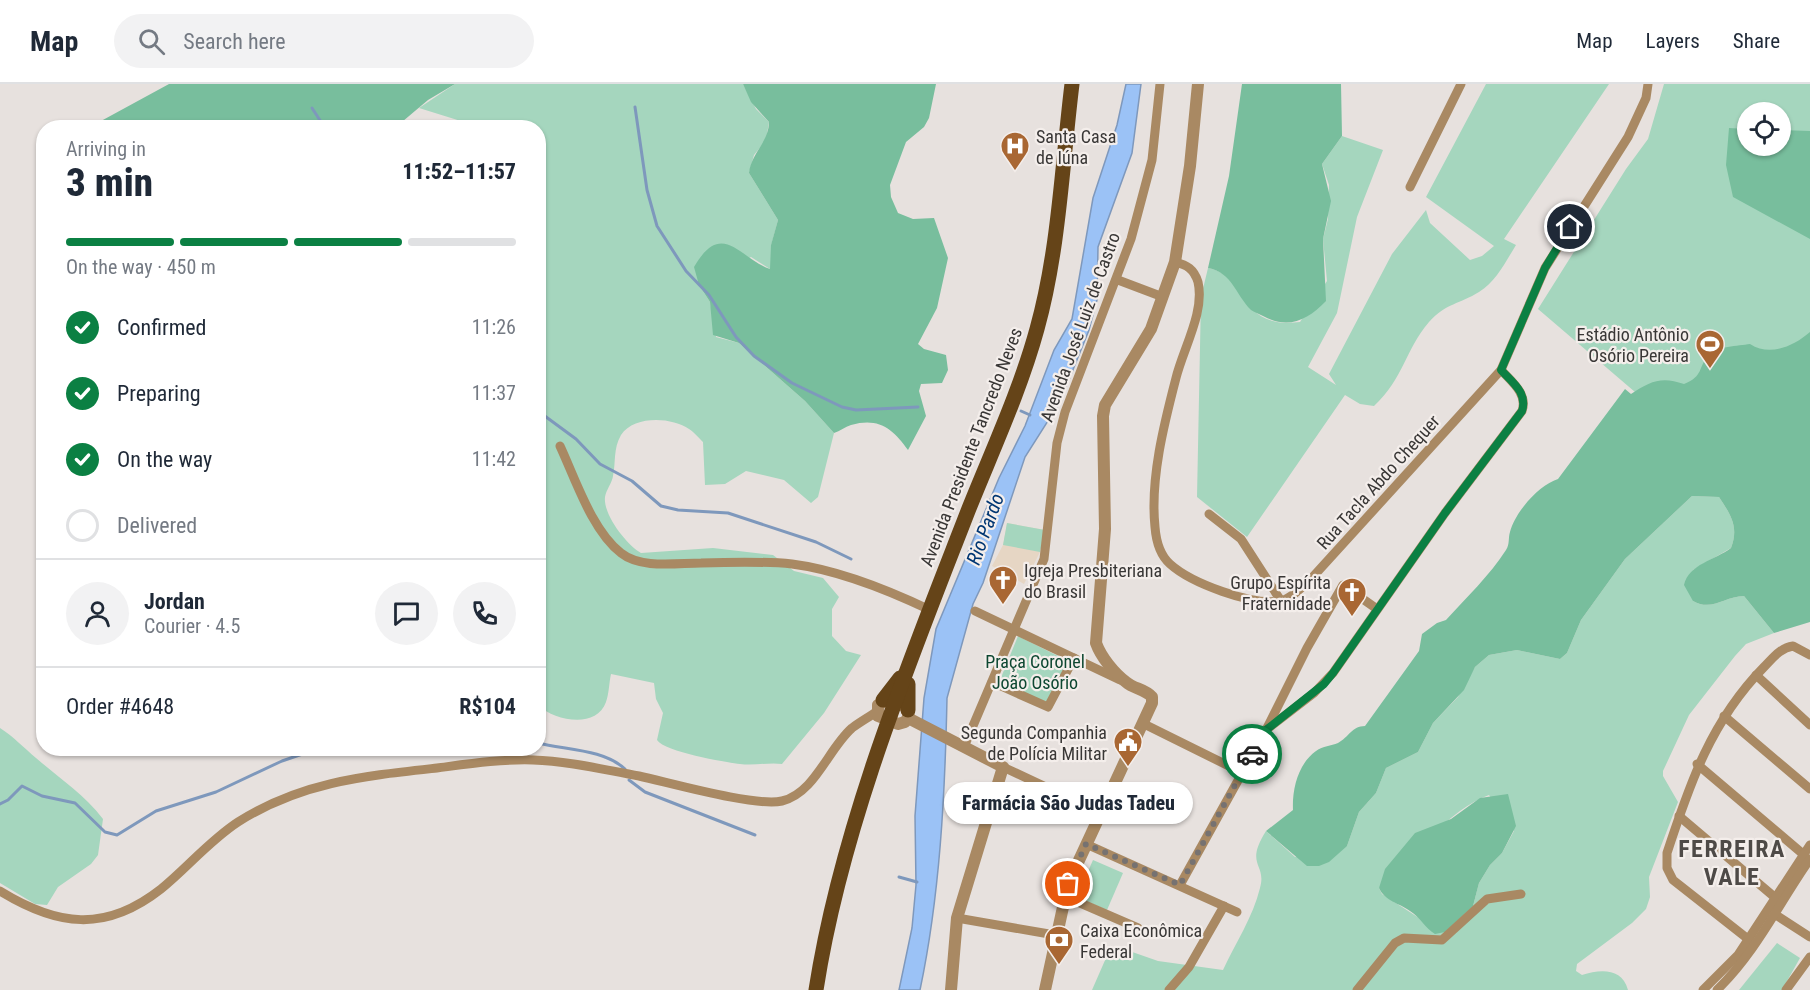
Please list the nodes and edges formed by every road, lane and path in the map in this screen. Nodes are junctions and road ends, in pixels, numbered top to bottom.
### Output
1 (1072, 84) edge
2 (1160, 84) edge
3 (1198, 84) edge
4 (1461, 84) edge
5 (1648, 84) edge
6 (1410, 187) dead end
7 (1175, 262) junction
8 (1118, 280) junction
9 (1163, 297) junction
10 (1501, 370) junction
11 (560, 446) dead end
12 (1209, 514) dead end
13 (1281, 601) junction
14 (1377, 609) junction
15 (930, 610) junction
16 (975, 610) dead end
17 (1014, 629) junction
18 (1807, 652) edge
19 (913, 658) junction
20 (1074, 658) junction
21 (1756, 675) junction
22 (992, 682) junction
23 (1127, 683) junction
24 (897, 712) junction
25 (1724, 716) junction
26 (1142, 723) junction
27 (1810, 725) edge
28 (1266, 730) junction
29 (964, 747) junction
30 (1697, 764) junction
31 (1003, 767) junction
32 (1241, 772) junction
33 (1810, 789) edge
34 (1100, 812) junction
35 (1679, 816) junction
36 (1086, 844) junction
37 (1810, 845) edge
38 (1807, 856) edge
39 (1180, 885) junction
40 (0, 891) edge
41 (1521, 894) dead end
42 (1064, 896) junction
43 (1774, 898) junction
44 (1783, 905) junction
45 (1224, 906) junction
46 (1237, 912) dead end
47 (1776, 915) junction
48 (957, 918) junction
49 (1138, 927) dead end
50 (1055, 935) junction
51 (1810, 937) edge
52 (1748, 939) junction
53 (1810, 957) edge
54 (816, 990) edge
55 (951, 990) edge
56 (1045, 990) edge
57 (1169, 990) edge
58 (1357, 990) edge
59 (1703, 990) edge
60 (1717, 990) edge
61 (1786, 990) edge

1 - 15 main road, Avenida Presidente Tancredo Neves
2 - 8 street, Avenida José Luiz de Castro
3 - 7 street
4 - 6 street
5 - 10 street, Rua Tacla Abdo Chequer
7 - 9 street
7 - 13 street
8 - 9 street
8 - 17 street, Avenida José Luiz de Castro
9 - 23 street
10 - 13 street, Rua Tacla Abdo Chequer
10 - 14 street
11 - 15 street
12 - 13 street
14 - 28 street
14 - 28 street
15 - 19 main road, Avenida Presidente Tancredo Neves
16 - 17 street
17 - 20 street
17 - 22 street, Avenida José Luiz de Castro
18 - 21 street
19 - 24 main road
19 - 24 main road
20 - 22 street
20 - 23 street
21 - 25 street
21 - 27 street
22 - 29 street, Avenida José Luiz de Castro
23 - 26 street
24 - 29 street
24 - 40 street
24 - 54 main road
25 - 30 street
25 - 33 street
26 - 32 street
26 - 34 street
28 - 32 street
29 - 31 street
30 - 35 street
30 - 38 street
31 - 34 street
31 - 48 street
32 - 39 street
34 - 36 street
35 - 43 street
35 - 52 street
36 - 39 street
36 - 42 street
37 - 38 street
38 - 43 street
38 - 44 street
39 - 45 street
41 - 58 street
42 - 49 street
42 - 50 street
43 - 44 street
43 - 52 street
44 - 47 street
45 - 46 street
45 - 57 street
47 - 51 street
47 - 60 street
48 - 50 street
48 - 55 street
50 - 56 street
52 - 59 street
53 - 61 street

